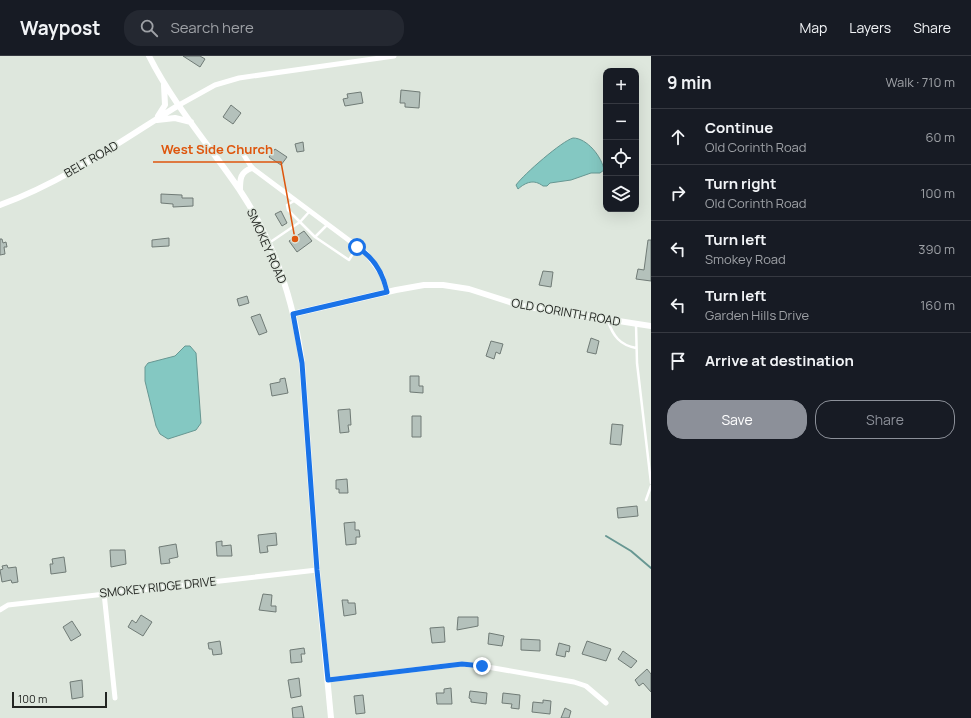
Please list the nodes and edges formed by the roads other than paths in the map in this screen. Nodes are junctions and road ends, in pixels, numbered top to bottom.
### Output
1 (149, 56) edge
2 (394, 56) edge
3 (162, 80) junction
4 (179, 105) junction
5 (154, 121) junction
6 (191, 122) junction
7 (240, 149) dead end
8 (252, 168) junction
9 (240, 190) junction
10 (294, 201) junction
11 (0, 205) edge
12 (309, 212) junction
13 (300, 222) junction
14 (327, 225) junction
15 (315, 237) junction
16 (269, 244) junction
17 (357, 247) junction
18 (387, 292) junction
19 (293, 314) junction
20 (608, 320) junction
21 (636, 324) junction
22 (651, 326) edge
23 (636, 348) junction
24 (651, 483) edge
25 (651, 486) edge
26 (646, 500) dead end
27 (317, 570) junction
28 (104, 593) junction
29 (0, 610) edge
30 (328, 680) junction
31 (115, 698) dead end
32 (606, 703) dead end
33 (331, 718) edge

1 - 3 street
2 - 4 street
3 - 4 street, SMOKEY ROAD
3 - 5 street
4 - 5 street, BELT ROAD
4 - 6 street, SMOKEY ROAD
5 - 6 street
5 - 11 street, BELT ROAD
6 - 9 street, SMOKEY ROAD
7 - 8 street
8 - 9 street
8 - 10 street
9 - 16 street, SMOKEY ROAD
10 - 12 street
10 - 13 lane
12 - 13 lane
12 - 14 street
13 - 15 lane
13 - 16 lane
14 - 15 lane
14 - 17 street
15 - 17 lane
16 - 19 street, SMOKEY ROAD
17 - 18 street
18 - 19 street, OLD CORINTH ROAD
18 - 20 street, OLD CORINTH ROAD
19 - 27 street, SMOKEY ROAD
20 - 21 street, OLD CORINTH ROAD
20 - 23 lane
21 - 22 street, OLD CORINTH ROAD
21 - 23 lane
23 - 24 lane
25 - 26 lane
27 - 28 street, SMOKEY RIDGE DRIVE
27 - 30 street, SMOKEY ROAD
28 - 29 street, SMOKEY RIDGE DRIVE
28 - 31 street
30 - 32 street
30 - 33 street, SMOKEY ROAD

